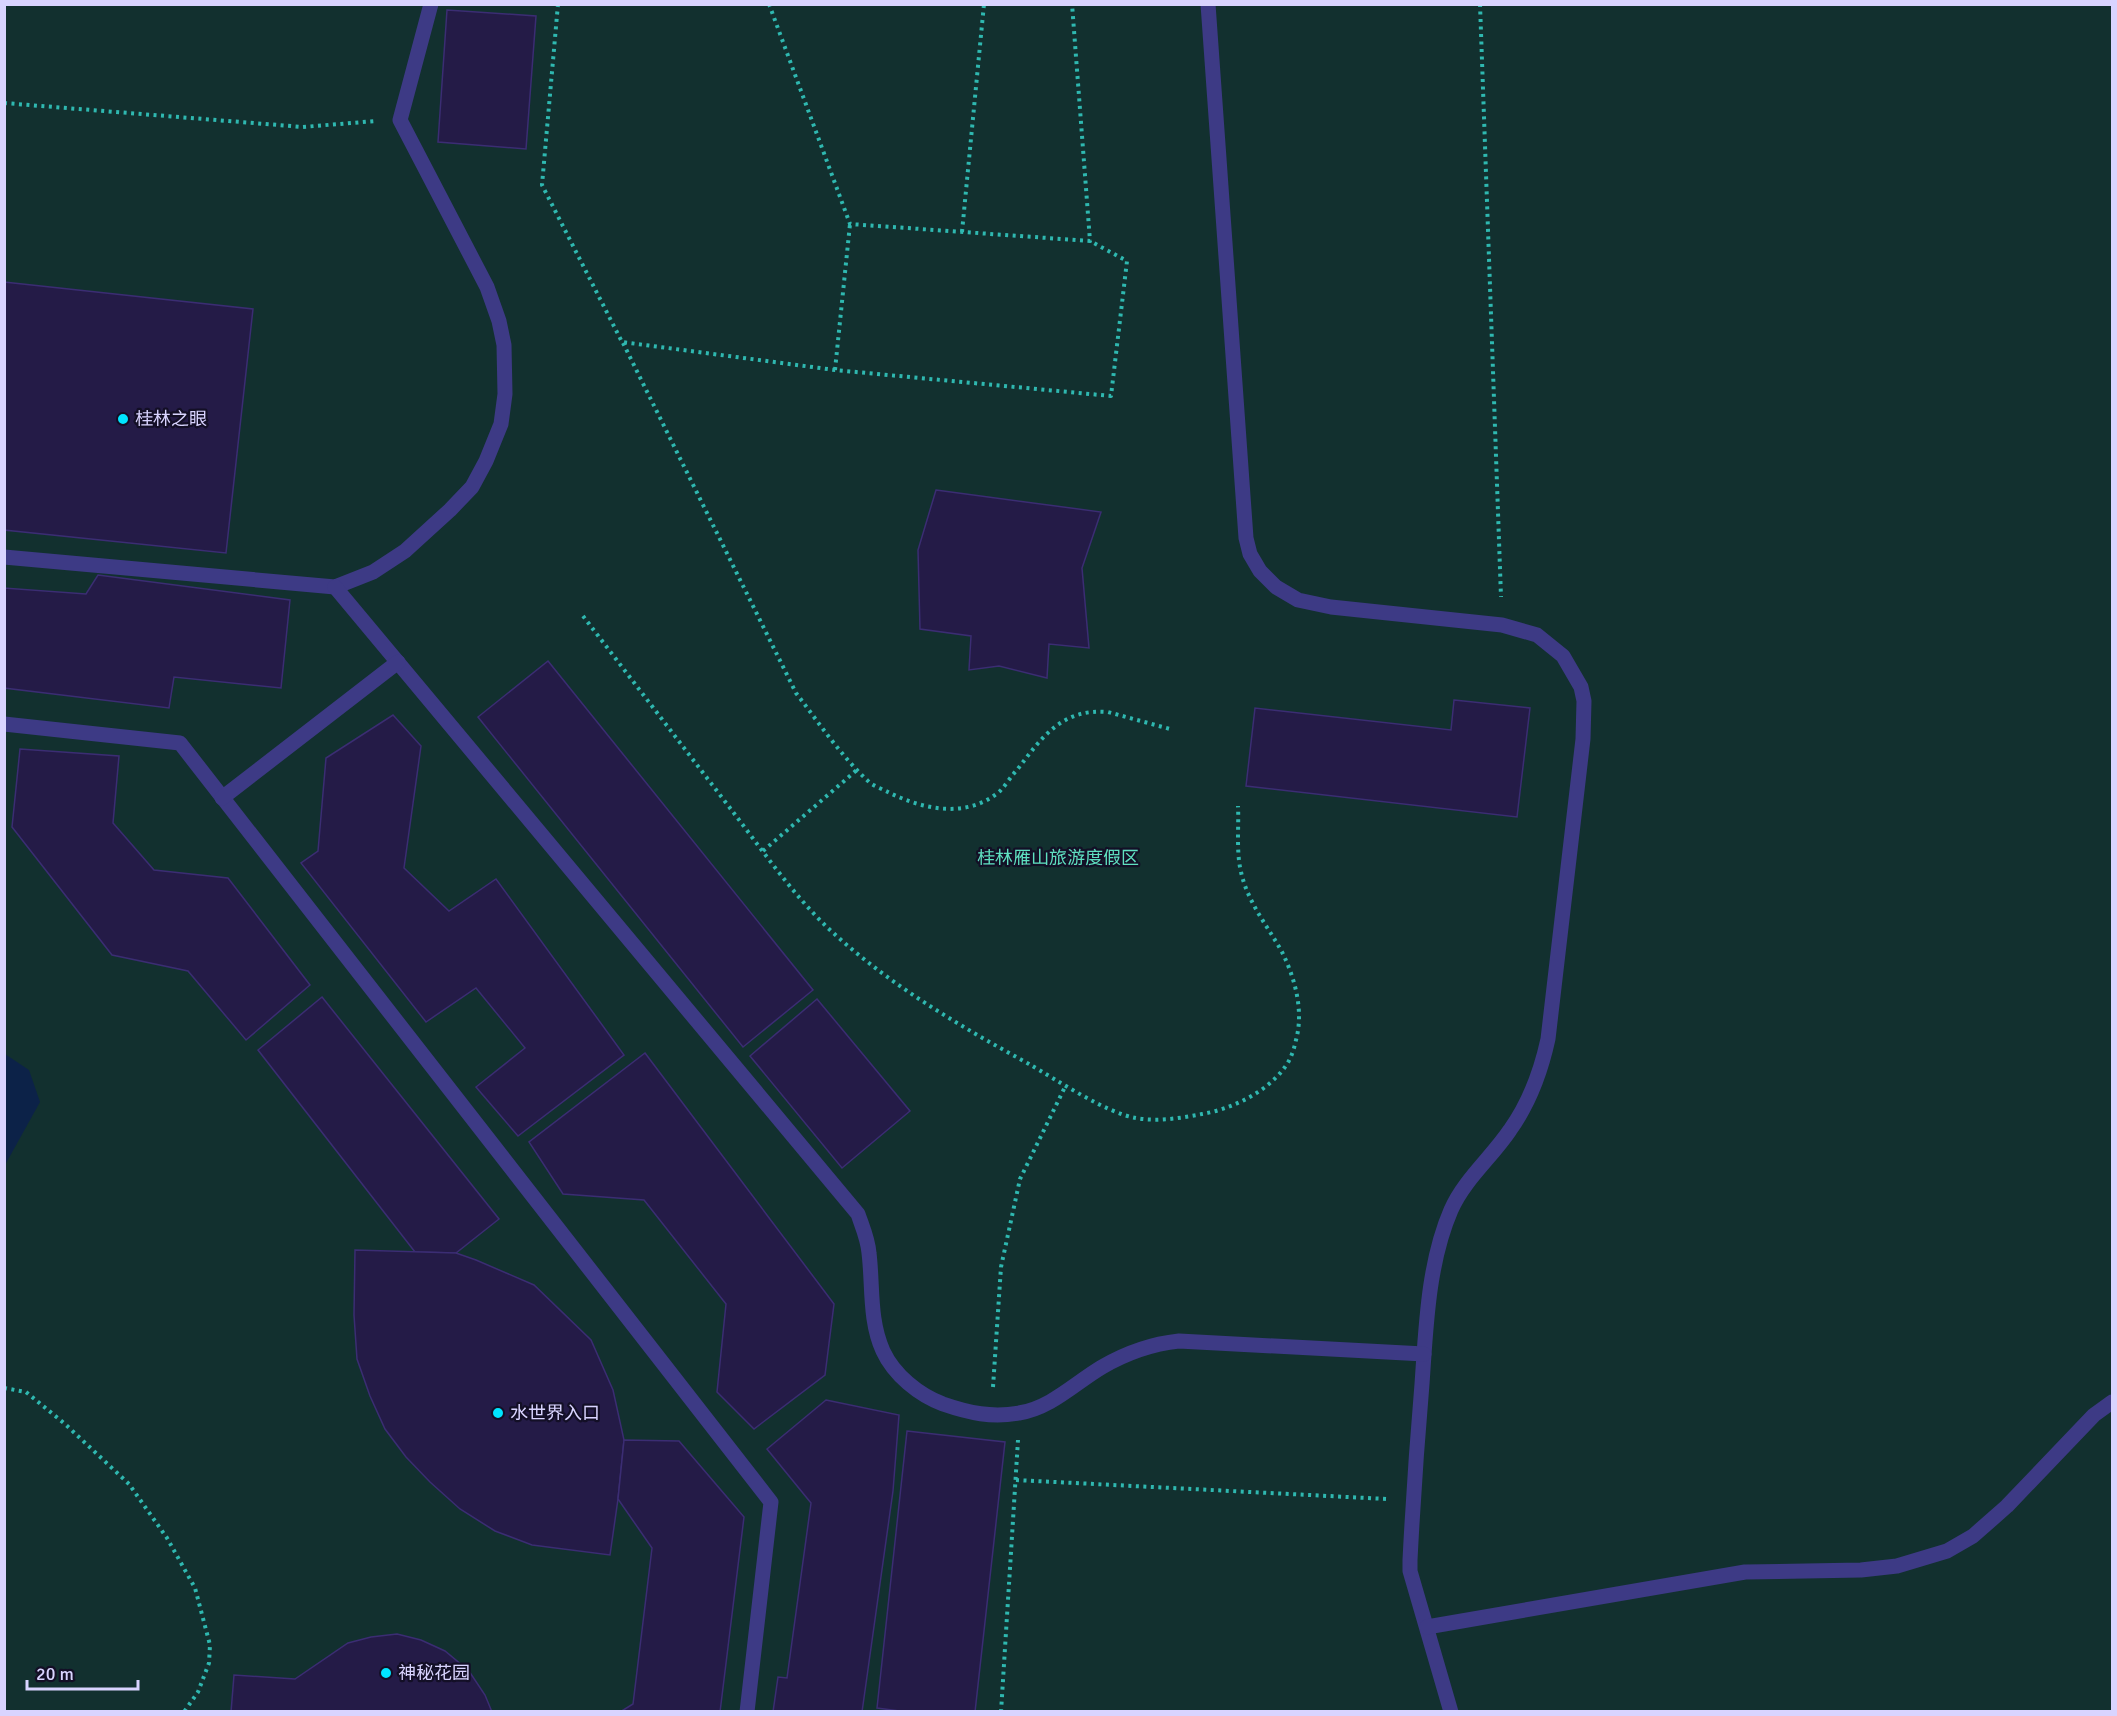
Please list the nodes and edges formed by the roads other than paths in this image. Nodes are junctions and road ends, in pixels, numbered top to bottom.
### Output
1 (431, 4) edge
2 (1208, 4) edge
3 (4, 557) edge
4 (335, 587) junction
5 (398, 662) junction
6 (4, 724) edge
7 (222, 798) junction
8 (1424, 1354) junction
9 (2112, 1402) edge
10 (1426, 1627) junction
11 (747, 1712) edge
12 (1451, 1712) edge

1 - 4 street
2 - 8 street
3 - 4 street
4 - 5 street
5 - 7 street
5 - 8 street
6 - 7 street
7 - 11 street
8 - 10 street
9 - 10 street
10 - 12 street

